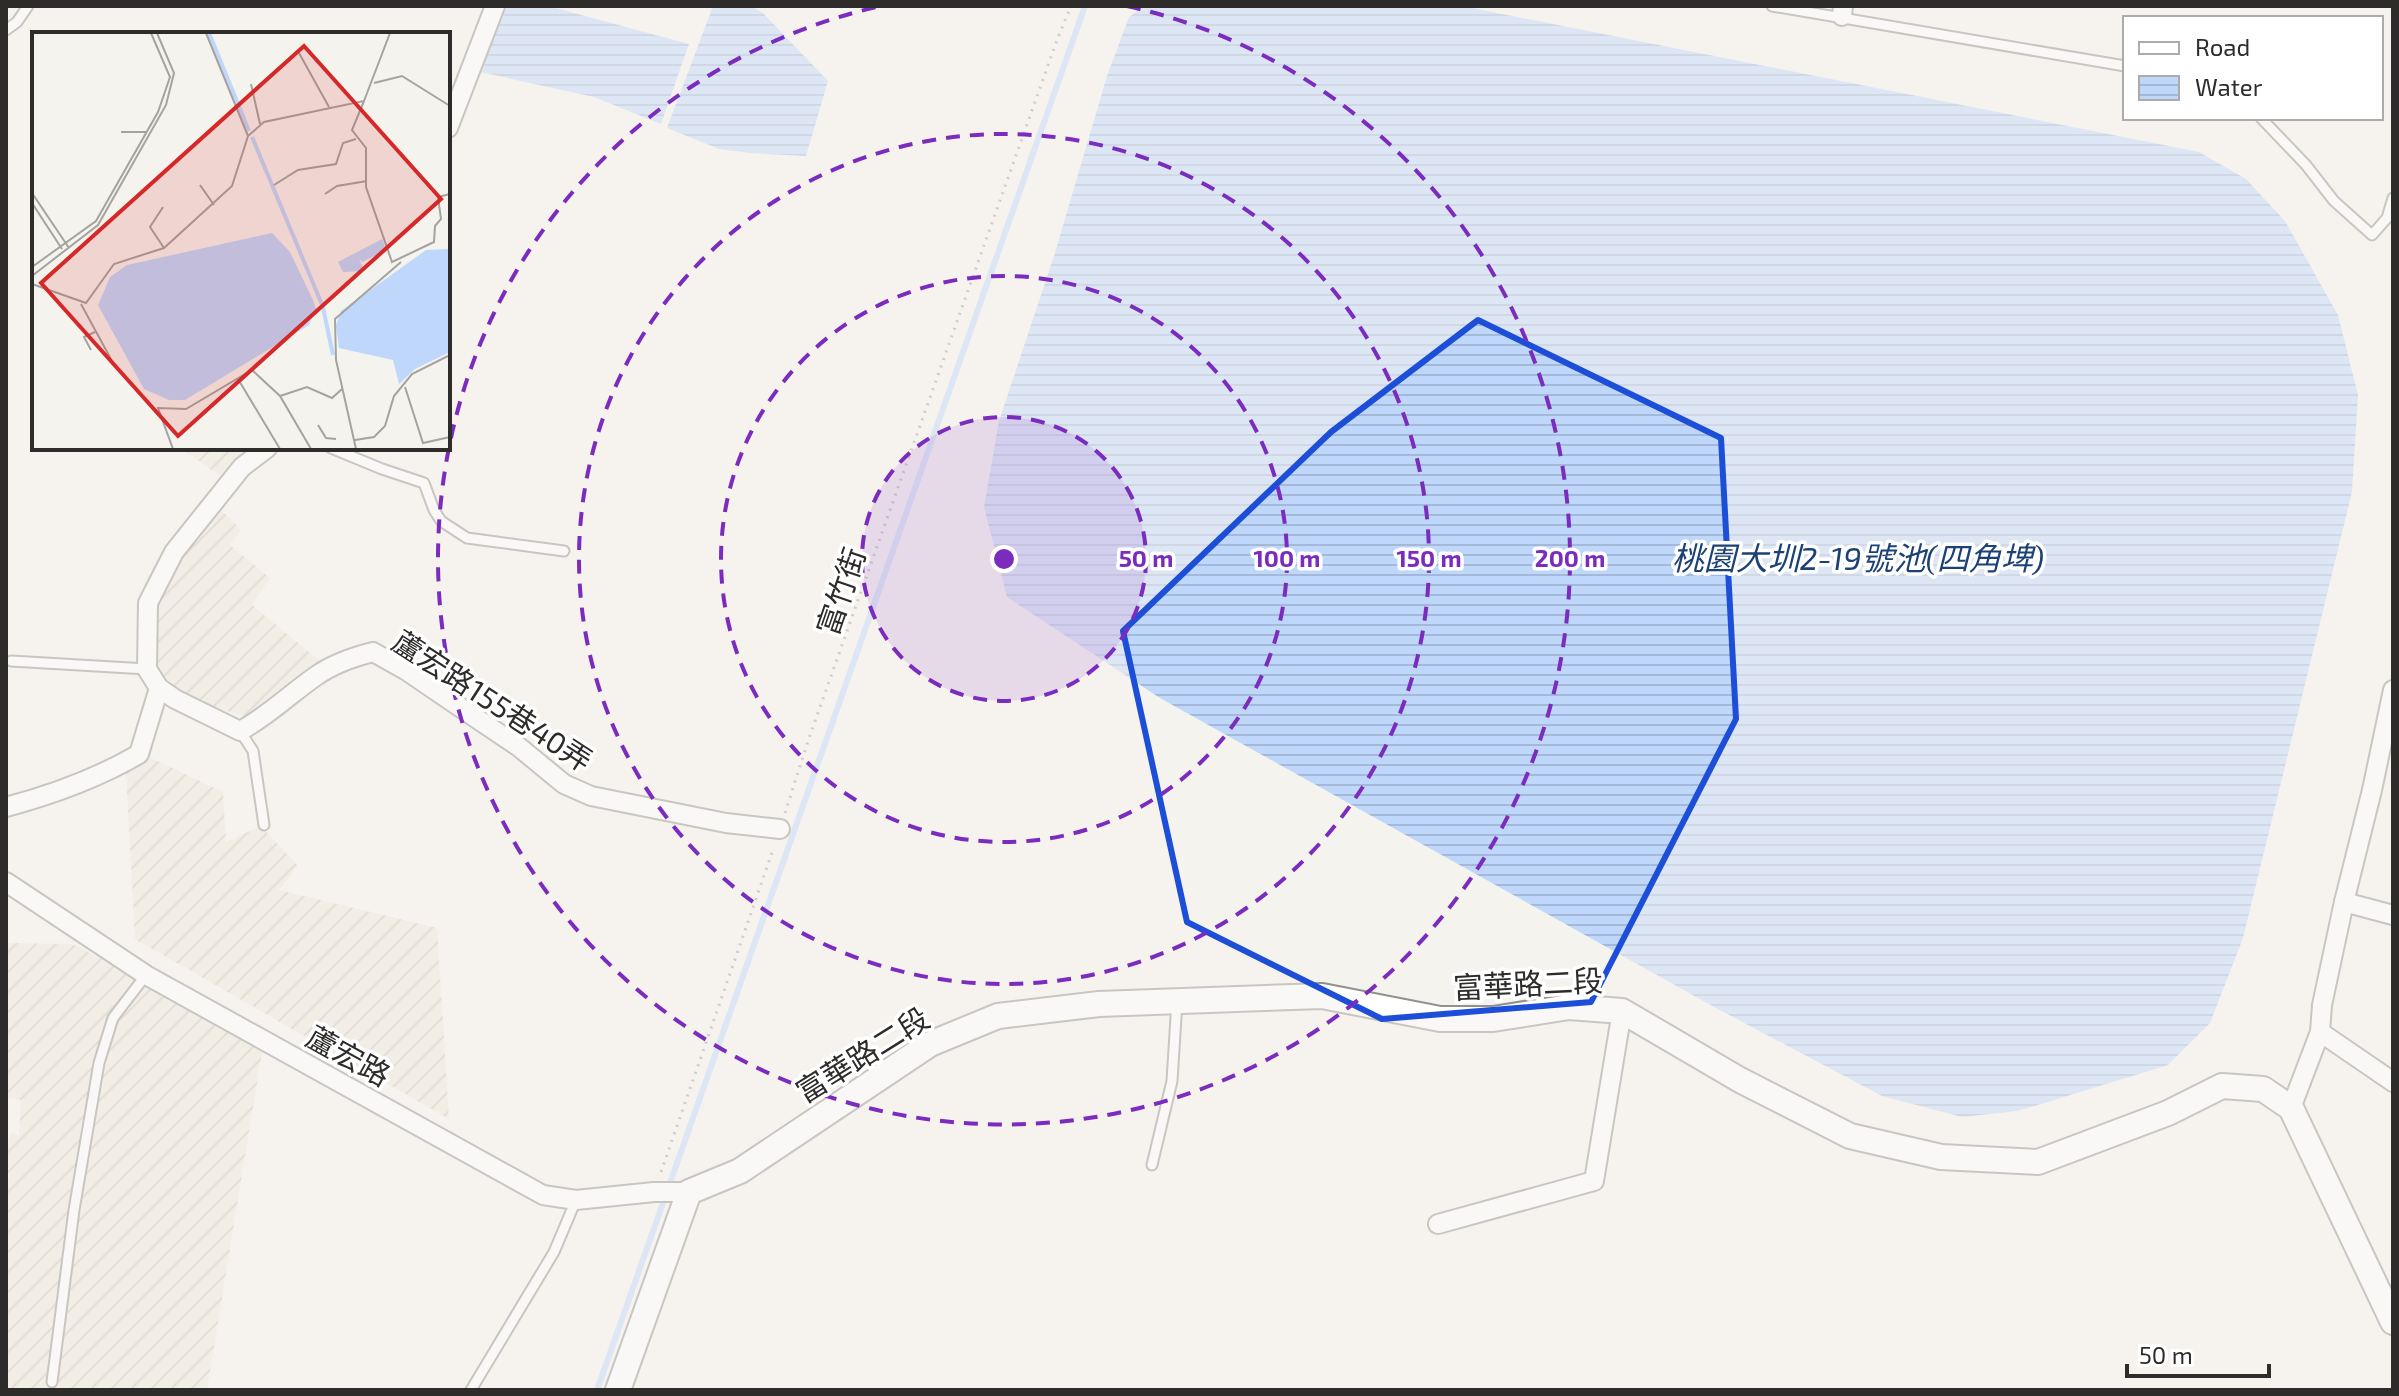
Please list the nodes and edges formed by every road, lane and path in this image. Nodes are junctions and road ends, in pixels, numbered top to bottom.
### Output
1 (28, 6) edge
2 (495, 6) edge
3 (1071, 6) edge
4 (1772, 6) edge
5 (1843, 11) edge
6 (6, 30) edge
7 (2123, 66) edge
8 (2263, 120) edge
9 (450, 123) edge
10 (2393, 198) edge
11 (264, 450) edge
12 (336, 450) edge
13 (564, 551) dead end
14 (11, 661) dead end
15 (147, 669) junction
16 (159, 688) junction
17 (2393, 690) edge
18 (240, 731) junction
19 (6, 807) edge
20 (264, 825) dead end
21 (780, 829) junction
22 (6, 882) edge
23 (2344, 902) junction
24 (2393, 915) edge
25 (146, 975) junction
26 (1177, 1001) junction
27 (1622, 1011) junction
28 (2320, 1032) junction
29 (2393, 1082) edge
30 (2291, 1108) junction
31 (1152, 1165) dead end
32 (669, 1192) junction
33 (576, 1200) junction
34 (1438, 1224) dead end
35 (2393, 1322) edge
36 (52, 1382) dead end
37 (471, 1390) edge
38 (618, 1390) edge

1 - 6 lane
2 - 9 street
3 - 21 path, 富竹街
4 - 5 lane
5 - 7 lane
8 - 10 lane
11 - 15 street
12 - 13 lane
14 - 15 lane
15 - 16 street
16 - 18 street
16 - 19 street
17 - 23 street
18 - 20 lane
18 - 21 street, 蘆宏路155巷40弄
21 - 32 path, 富竹街
22 - 25 street, 蘆宏路
23 - 24 street
23 - 28 street
25 - 33 street, 蘆宏路
25 - 36 lane
26 - 27 street, 富華路二段
26 - 31 lane
26 - 32 street, 富華路二段
27 - 30 street, 富華路二段
27 - 34 street
28 - 29 street
28 - 30 street
30 - 35 street
32 - 33 street, 蘆宏路
32 - 38 street
33 - 37 lane

